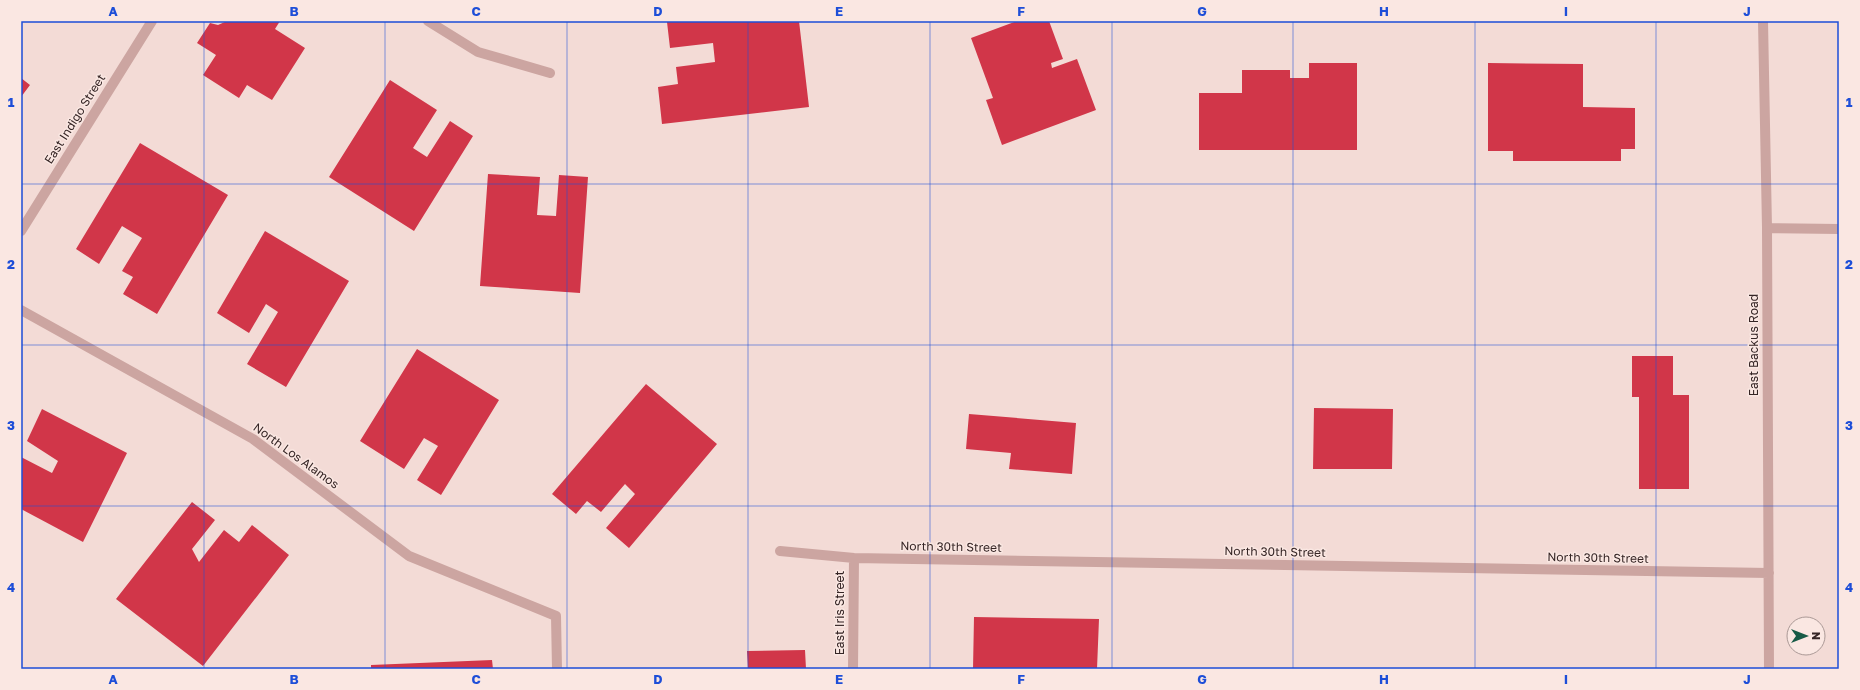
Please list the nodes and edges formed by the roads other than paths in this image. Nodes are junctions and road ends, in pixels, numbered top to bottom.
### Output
1 (152, 21) edge
2 (428, 21) edge
3 (1763, 21) edge
4 (550, 73) dead end
5 (1767, 228) junction
6 (1839, 229) edge
7 (21, 231) edge
8 (21, 310) edge
9 (780, 551) dead end
10 (854, 558) junction
11 (1769, 574) junction
12 (557, 669) edge
13 (853, 669) edge
14 (1769, 669) edge

1 - 7 street, East Indigo Street
2 - 4 street
3 - 5 street, East Backus Road
5 - 6 street
5 - 11 street, East Backus Road
8 - 12 street, North Los Alamos
9 - 10 street, North 30th Street
10 - 11 street, North 30th Street
10 - 13 street, East Iris Street
11 - 14 street, East Backus Road

